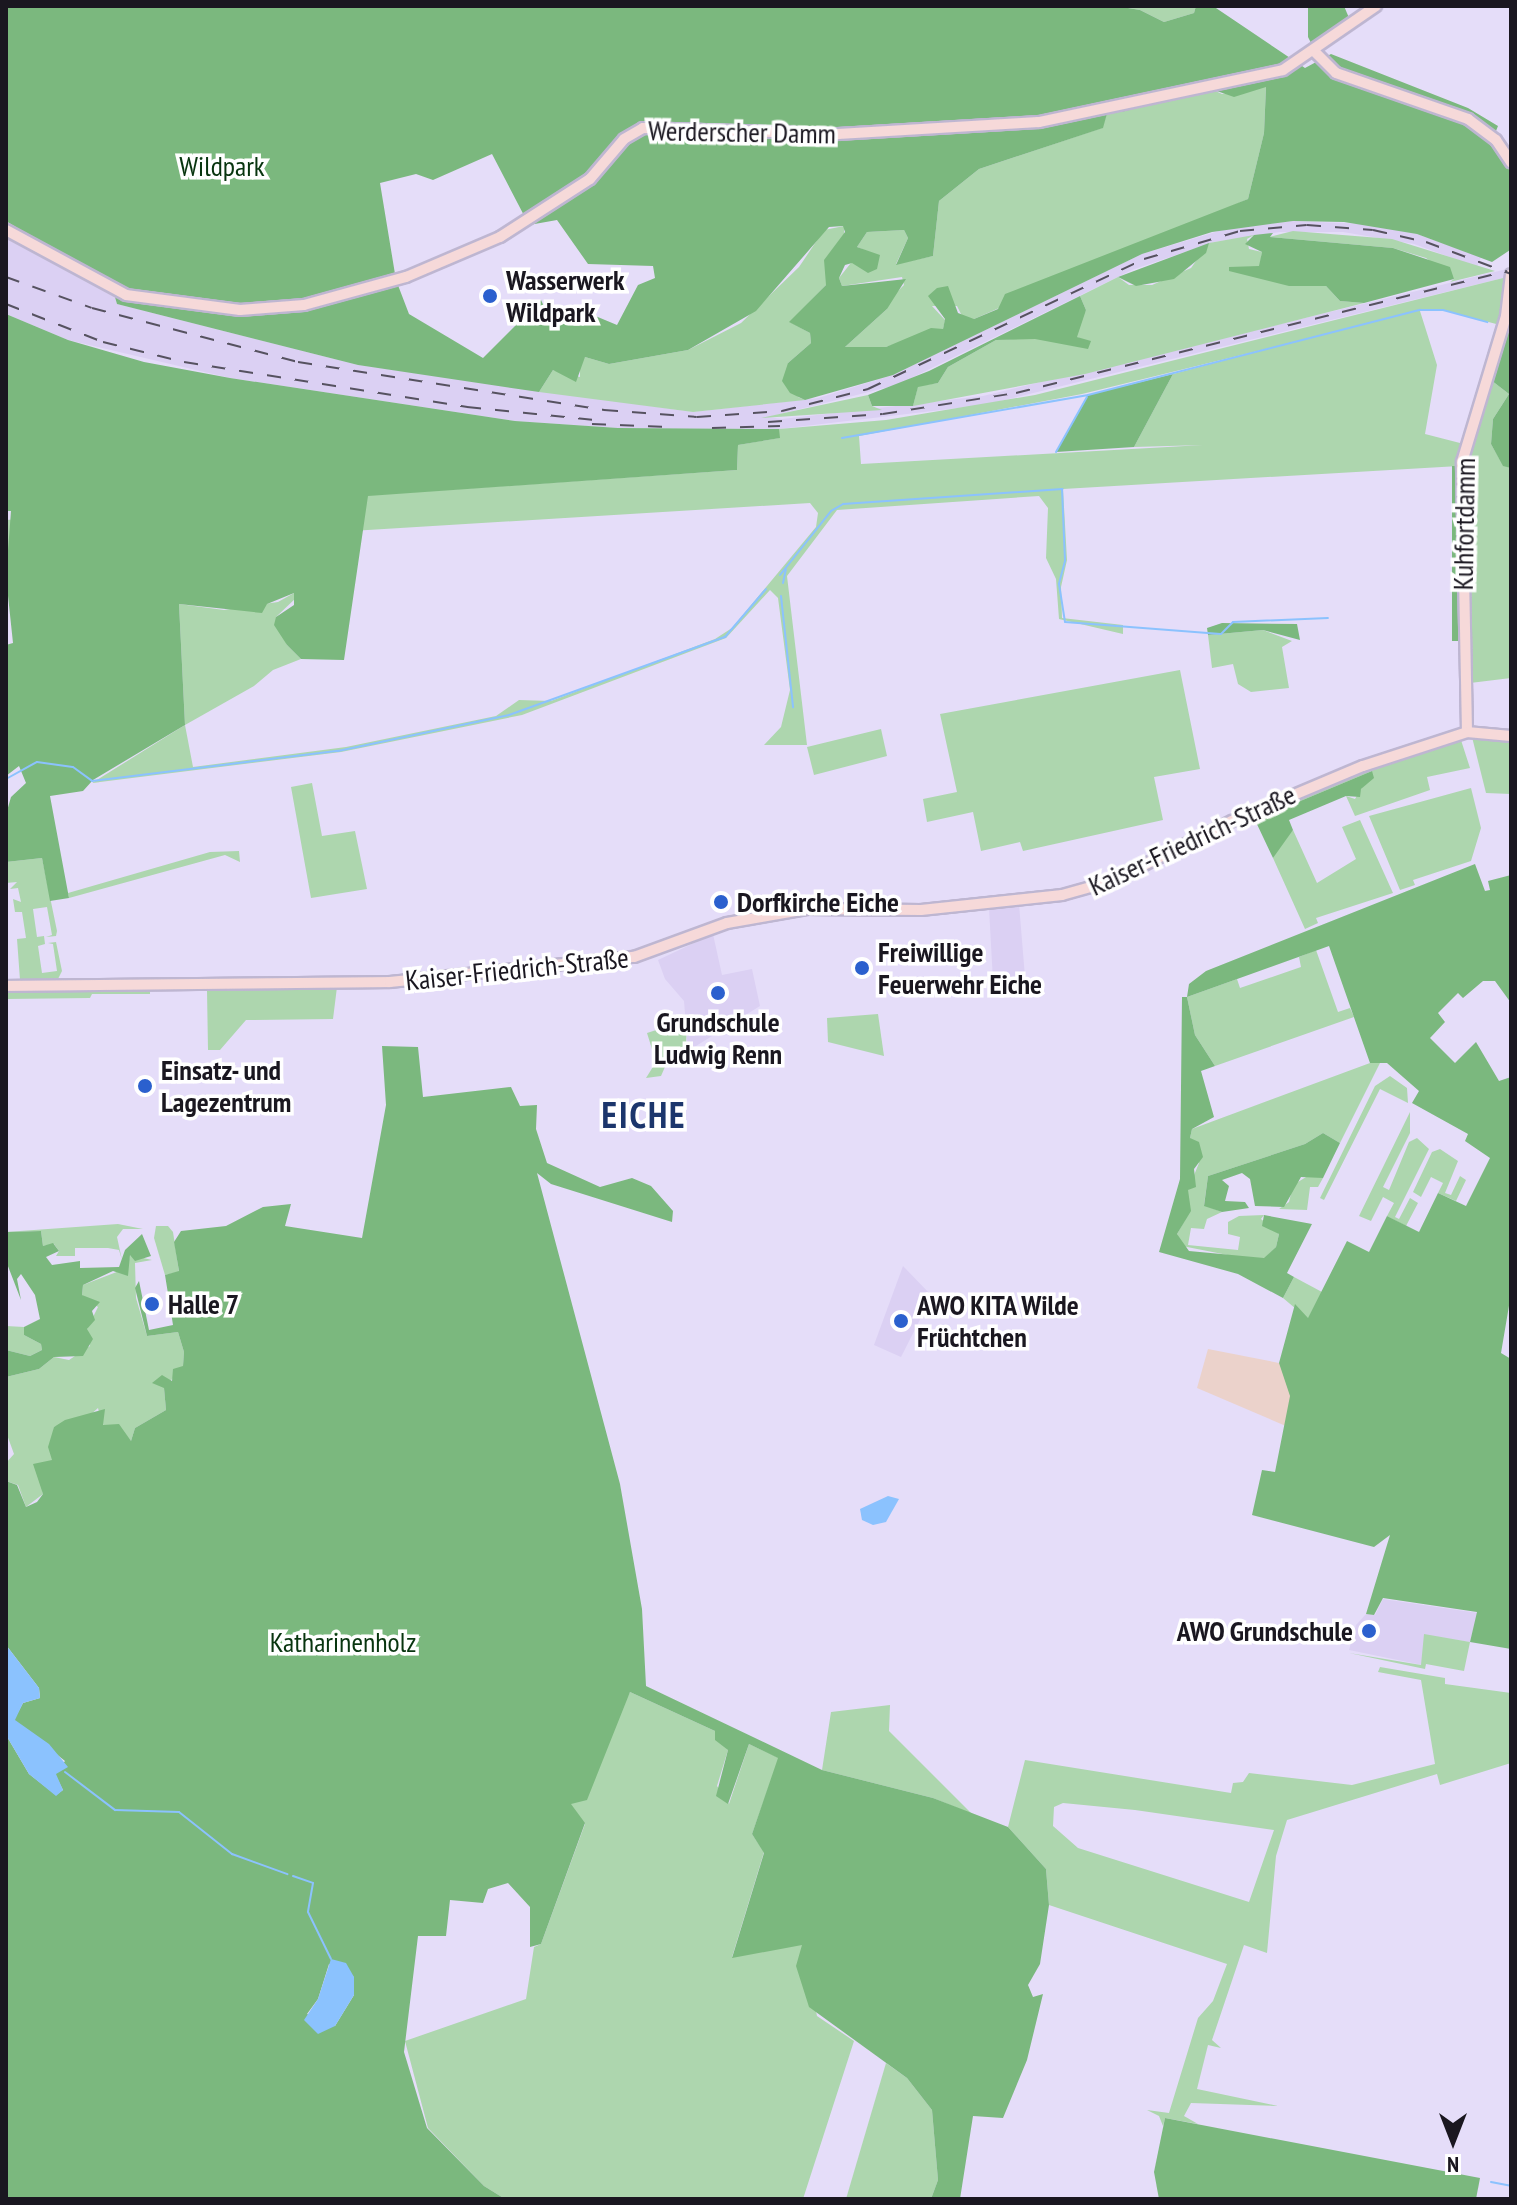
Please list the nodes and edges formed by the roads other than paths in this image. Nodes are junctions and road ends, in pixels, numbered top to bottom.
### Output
1 (1376, 6) edge
2 (1316, 53) junction
3 (1511, 162) edge
4 (6, 230) edge
5 (1511, 274) edge
6 (1467, 732) junction
7 (1511, 736) edge
8 (6, 986) edge

1 - 2 street, Werderscher Damm
2 - 3 street
2 - 4 street, Werderscher Damm
5 - 6 street, Kuhfortdamm
6 - 7 street
6 - 8 street, Kaiser-Friedrich-Straße

